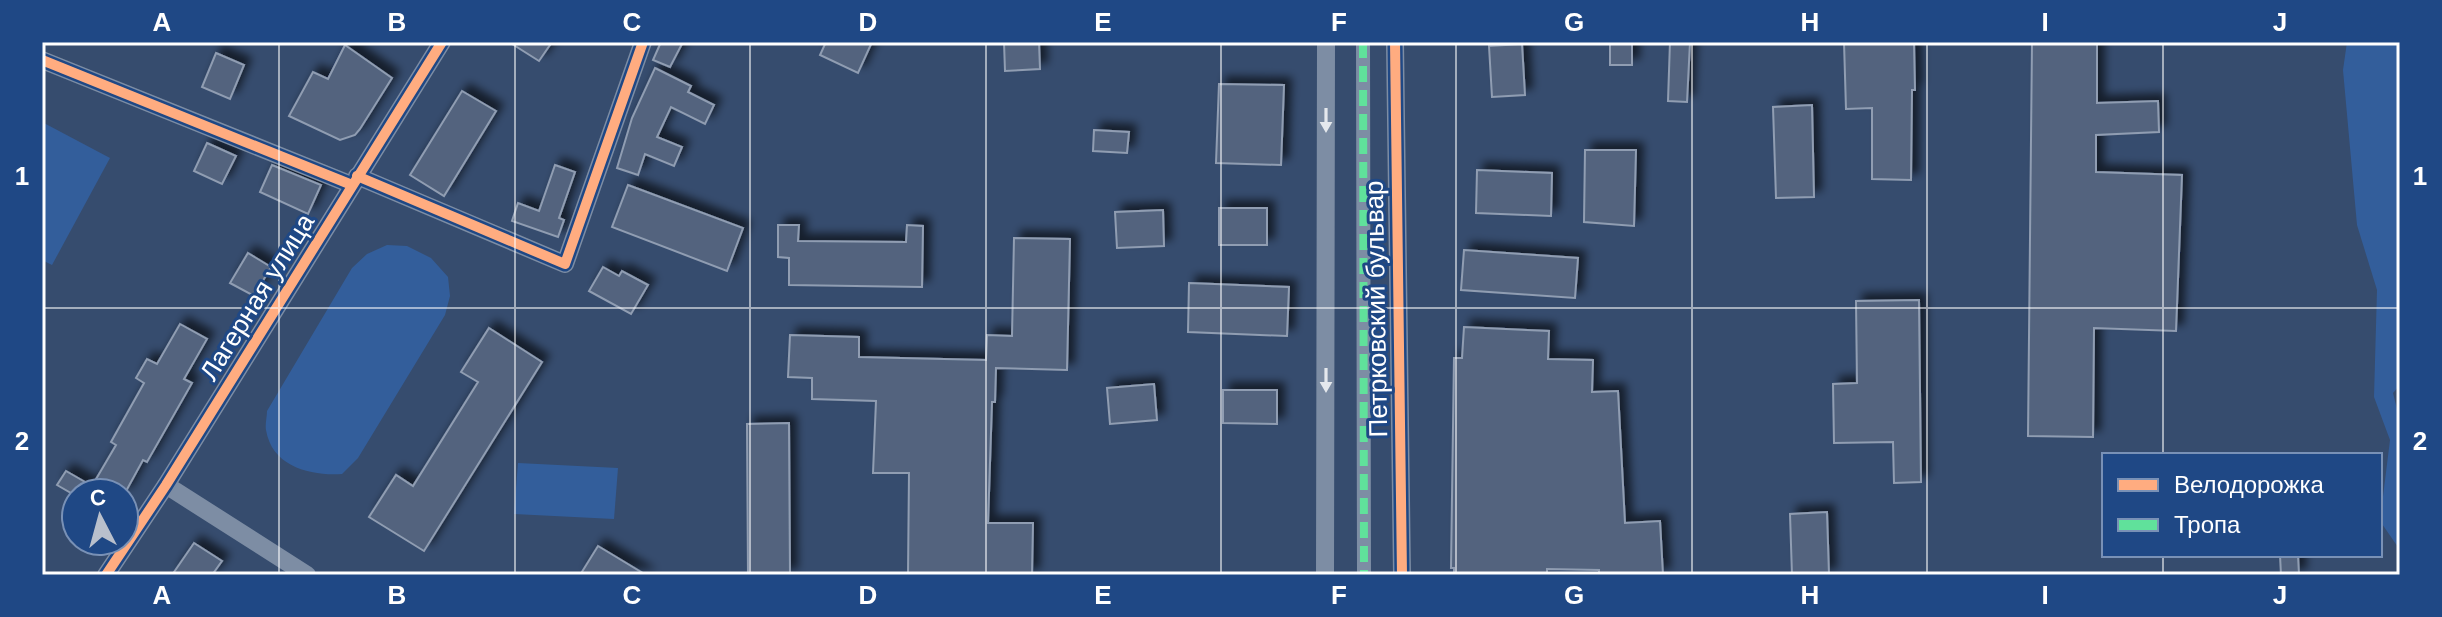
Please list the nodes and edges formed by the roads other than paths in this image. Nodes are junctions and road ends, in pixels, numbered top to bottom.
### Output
1 (442, 42) edge
2 (643, 42) edge
3 (1326, 42) edge
4 (1363, 42) edge
5 (1395, 42) edge
6 (42, 60) edge
7 (354, 180) junction
8 (166, 485) junction
9 (106, 575) edge
10 (307, 575) edge
11 (1325, 575) edge
12 (1364, 575) edge
13 (1402, 575) edge

1 - 7 street, Лагерная улица
2 - 7 street
3 -> 11 street, Петрковский бульвар
4 - 12 street
5 - 13 street, Петрковский бульвар
6 - 7 street
7 - 8 street, Лагерная улица
8 - 9 street, Лагерная улица
8 - 10 street

